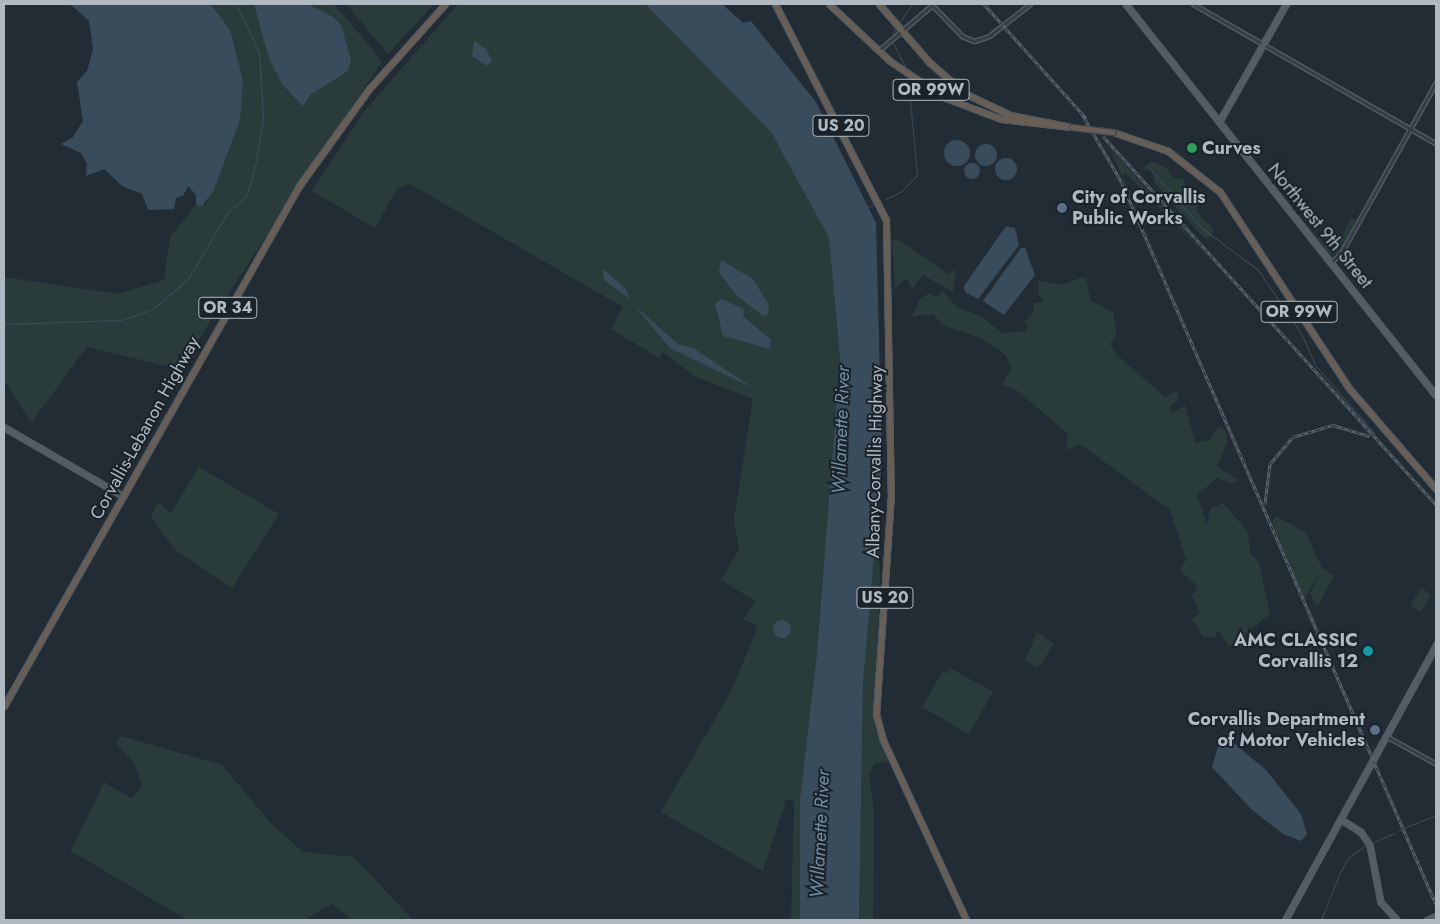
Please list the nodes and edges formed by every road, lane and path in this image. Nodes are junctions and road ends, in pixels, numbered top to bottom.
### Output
1 (439, 4) edge
2 (445, 4) edge
3 (775, 4) edge
4 (829, 4) edge
5 (879, 4) edge
6 (932, 4) edge
7 (1030, 4) edge
8 (1126, 4) edge
9 (1193, 4) edge
10 (1286, 4) edge
11 (434, 15) junction
12 (902, 31) junction
13 (1264, 44) junction
14 (878, 51) junction
15 (1436, 82) edge
16 (1220, 122) junction
17 (1072, 127) junction
18 (1410, 129) junction
19 (1436, 144) edge
20 (1330, 263) junction
21 (1436, 395) edge
22 (4, 428) edge
23 (1436, 489) edge
24 (123, 496) junction
25 (1436, 645) edge
26 (4, 706) edge
27 (1386, 736) junction
28 (1436, 764) edge
29 (1342, 820) junction
30 (1436, 916) edge
31 (966, 920) edge
32 (1285, 920) edge
33 (1397, 920) edge
34 (1427, 920) edge

1 - 11 highway, OR 34
2 - 11 highway, Corvallis-Lebanon Highway / OR 34
3 - 31 highway, Albany-Corvallis Highway / US 20
4 - 14 highway, OR 99W
5 - 12 highway, OR 99W
6 - 7 street
6 - 12 street
8 - 16 main road, Northwest 9th Street
9 - 13 street
10 - 13 main road
11 - 24 highway, Corvallis-Lebanon Highway / OR 34
12 - 14 street
12 - 17 highway, OR 99W
13 - 16 main road
13 - 18 street
14 - 17 highway, OR 99W
15 - 18 street
16 - 20 main road, Northwest 9th Street
17 - 23 highway, OR 99W, bridge
18 - 19 street
18 - 20 street
20 - 21 main road, Northwest 9th Street
22 - 24 main road
24 - 26 highway, Corvallis-Lebanon Highway / OR 34
25 - 27 main road
27 - 28 street
27 - 29 main road
29 - 32 main road
29 - 33 main road
30 - 34 main road

